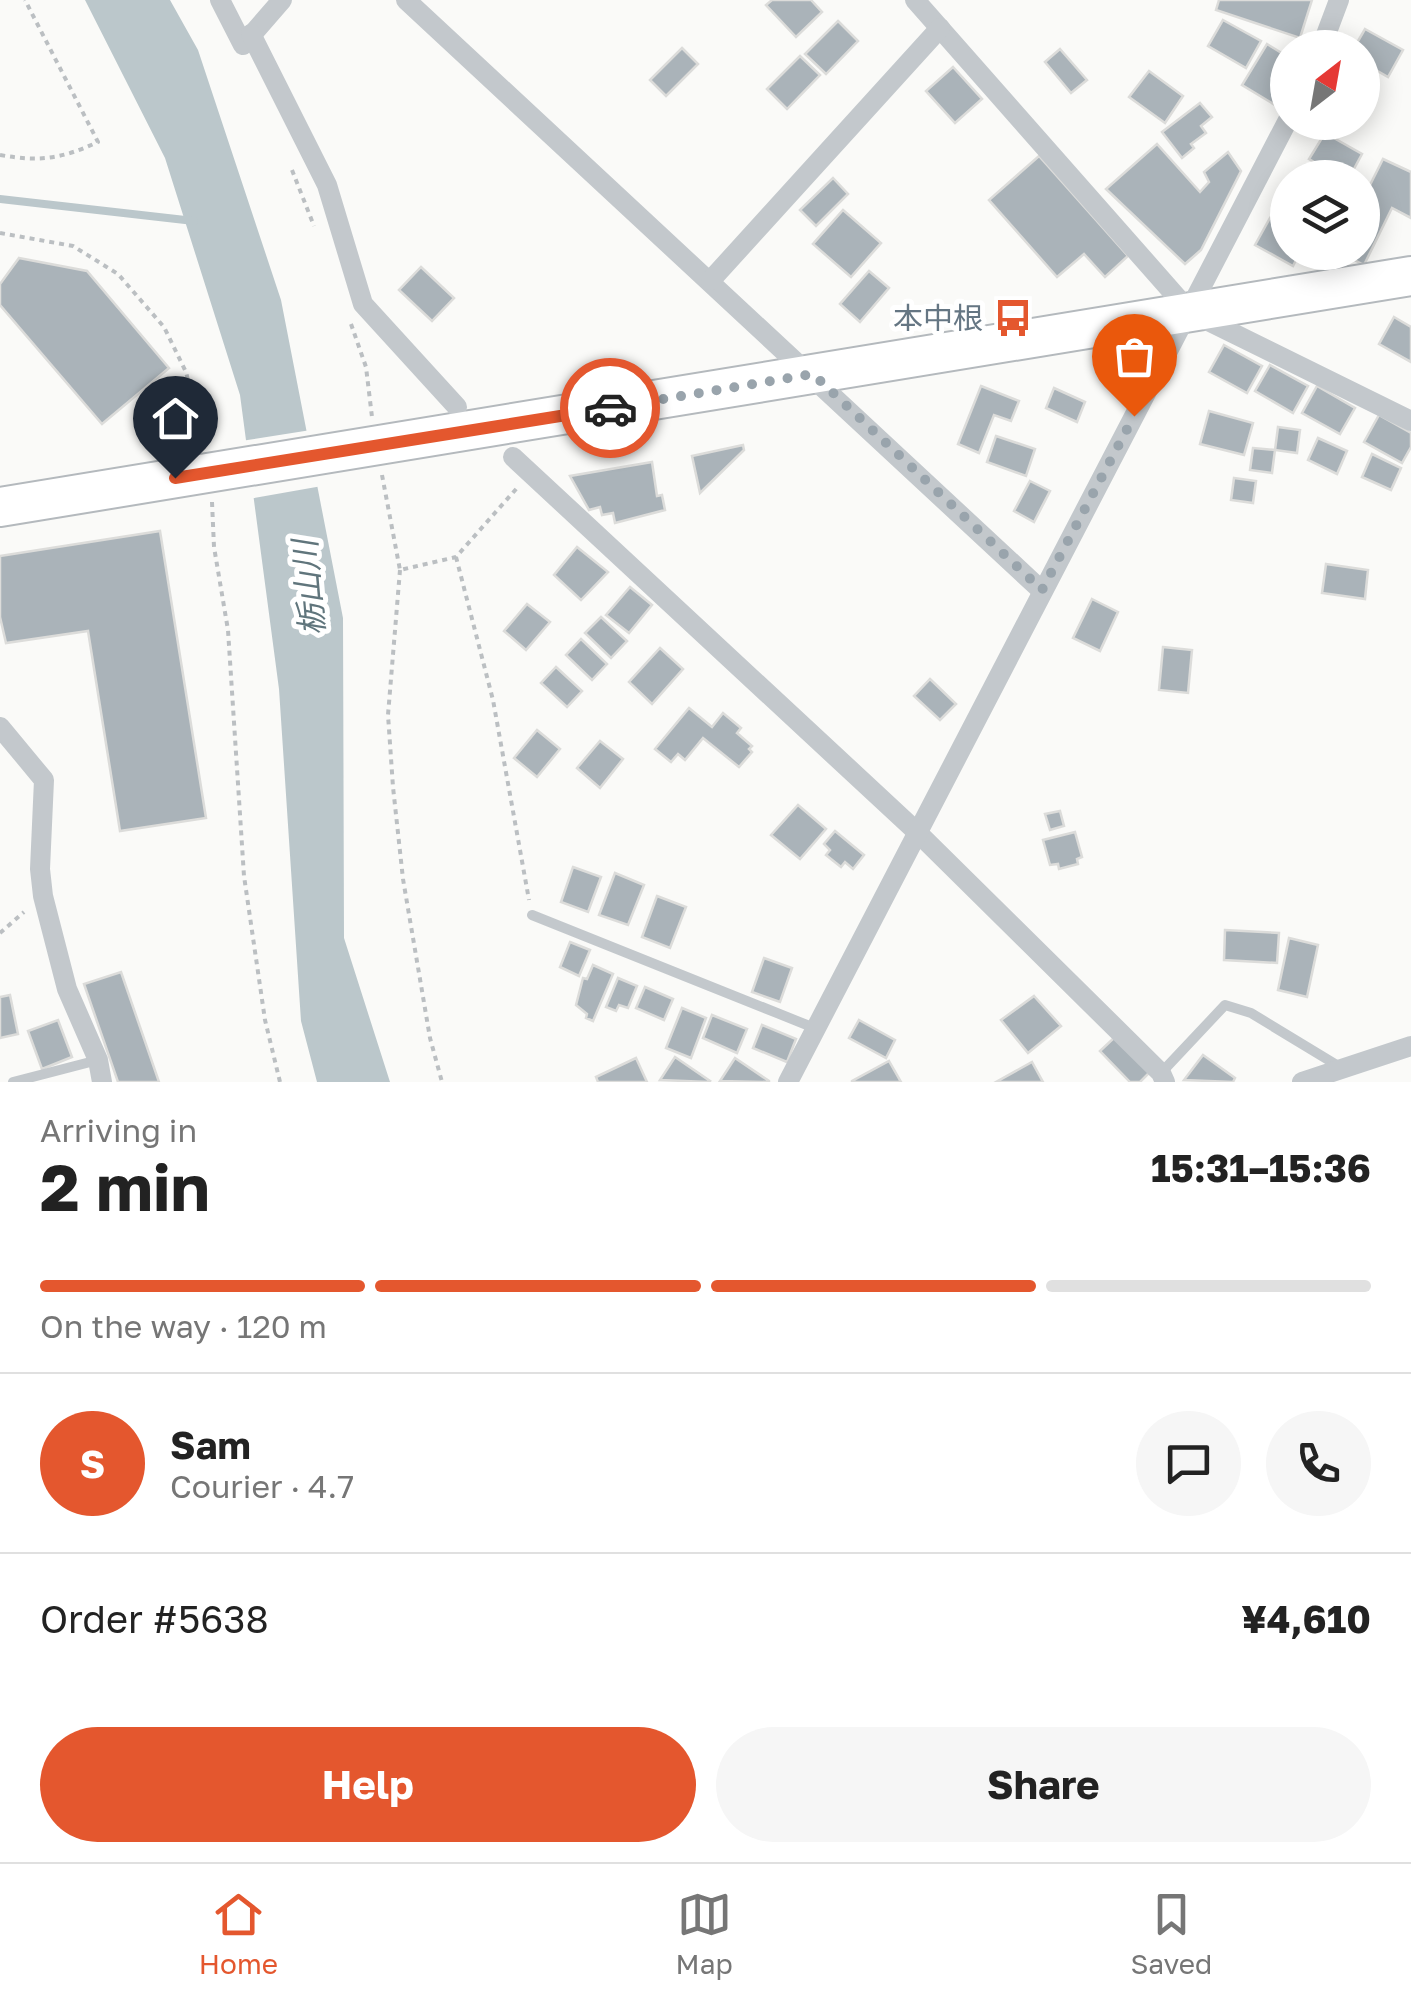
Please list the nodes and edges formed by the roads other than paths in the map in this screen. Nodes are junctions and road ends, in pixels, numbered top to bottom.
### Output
1 (220, 0) edge
2 (282, 0) edge
3 (406, 0) edge
4 (916, 0) edge
5 (1338, 0) edge
6 (940, 28) junction
7 (1327, 30) edge
8 (250, 34) junction
9 (1278, 140) edge
10 (1411, 276) edge
11 (710, 280) junction
12 (1190, 312) junction
13 (813, 374) junction
14 (457, 407) dead end
15 (1411, 421) edge
16 (513, 458) dead end
17 (0, 507) edge
18 (1042, 590) junction
19 (0, 727) edge
20 (918, 832) junction
21 (532, 915) road end
22 (817, 1030) junction
23 (1411, 1046) edge
24 (98, 1060) junction
25 (1341, 1068) junction
26 (1163, 1077) edge
27 (13, 1082) edge
28 (102, 1082) edge
29 (788, 1082) edge
30 (1302, 1082) edge

1 - 8 street
2 - 8 street
3 - 11 street
4 - 6 street
5 - 7 street
6 - 11 street
6 - 12 street
8 - 14 street
9 - 12 street
10 - 12 highway
11 - 13 street
12 - 13 highway
12 - 15 street
12 - 18 street
13 - 17 highway
13 - 18 street
16 - 20 street
18 - 20 street
19 - 24 street
20 - 22 street
20 - 26 street
21 - 22 lane
22 - 29 street
23 - 25 street
24 - 27 lane
24 - 28 street
25 - 26 lane
25 - 30 street

